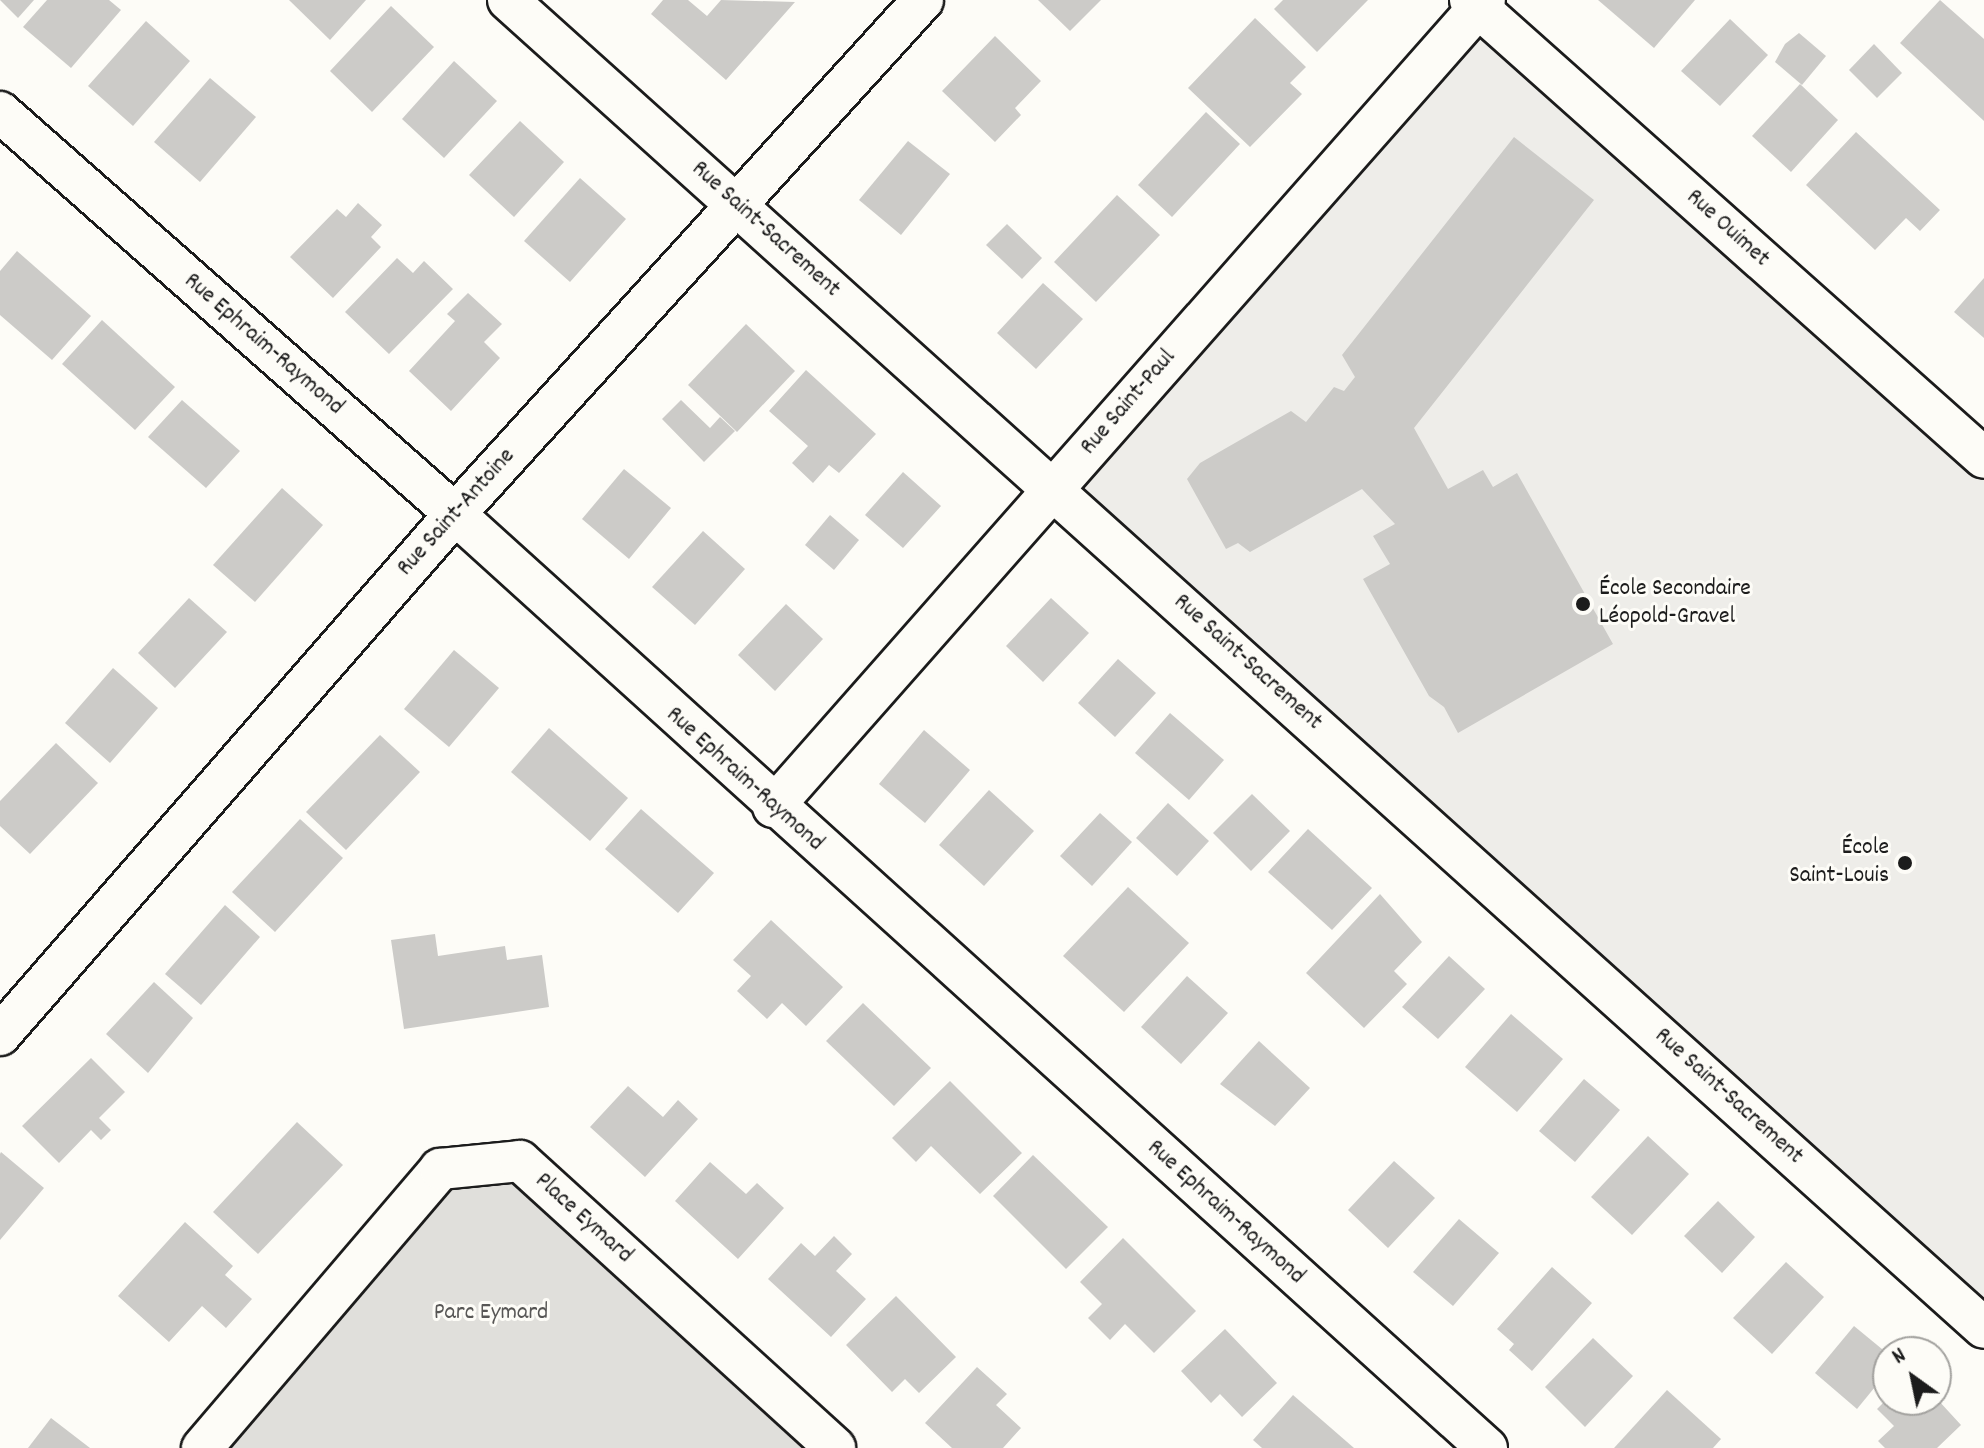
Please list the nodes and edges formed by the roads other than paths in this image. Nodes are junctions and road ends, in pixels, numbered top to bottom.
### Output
1 (508, 0) edge
2 (923, 0) edge
3 (1478, 2) edge
4 (0, 112) edge
5 (736, 203) junction
6 (1984, 458) edge
7 (1054, 488) junction
8 (455, 514) junction
9 (773, 807) junction
10 (0, 1035) edge
11 (1984, 1328) edge
12 (202, 1448) edge
13 (835, 1448) edge
14 (1487, 1448) edge

1 - 5 street, Rue Saint-Sacrement
2 - 5 street, Rue Saint-Antoine
3 - 6 street, Rue Ouimet
3 - 7 street, Rue Saint-Paul
4 - 8 street, Rue Ephraim-Raymond
5 - 7 street, Rue Saint-Sacrement
5 - 8 street, Rue Saint-Antoine
7 - 9 street, Rue Saint-Paul
7 - 11 street, Rue Saint-Sacrement
8 - 9 street, Rue Ephraim-Raymond
8 - 10 street, Rue Saint-Antoine
9 - 14 street, Rue Ephraim-Raymond
12 - 13 street, Place Eymard

